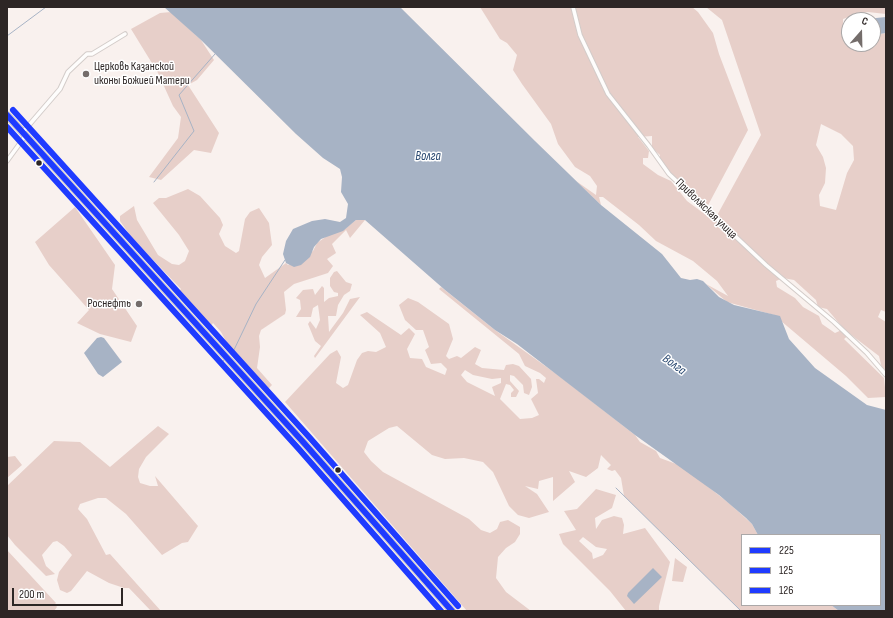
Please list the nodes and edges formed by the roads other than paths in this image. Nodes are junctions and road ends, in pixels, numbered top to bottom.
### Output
1 (573, 7) edge
2 (125, 34) dead end
3 (7, 115) edge
4 (24, 134) junction
5 (7, 161) edge
6 (886, 376) edge
7 (452, 611) edge

1 - 6 street, Приволжская улица
2 - 4 street
3 - 4 main road
4 - 5 street
4 - 7 main road

